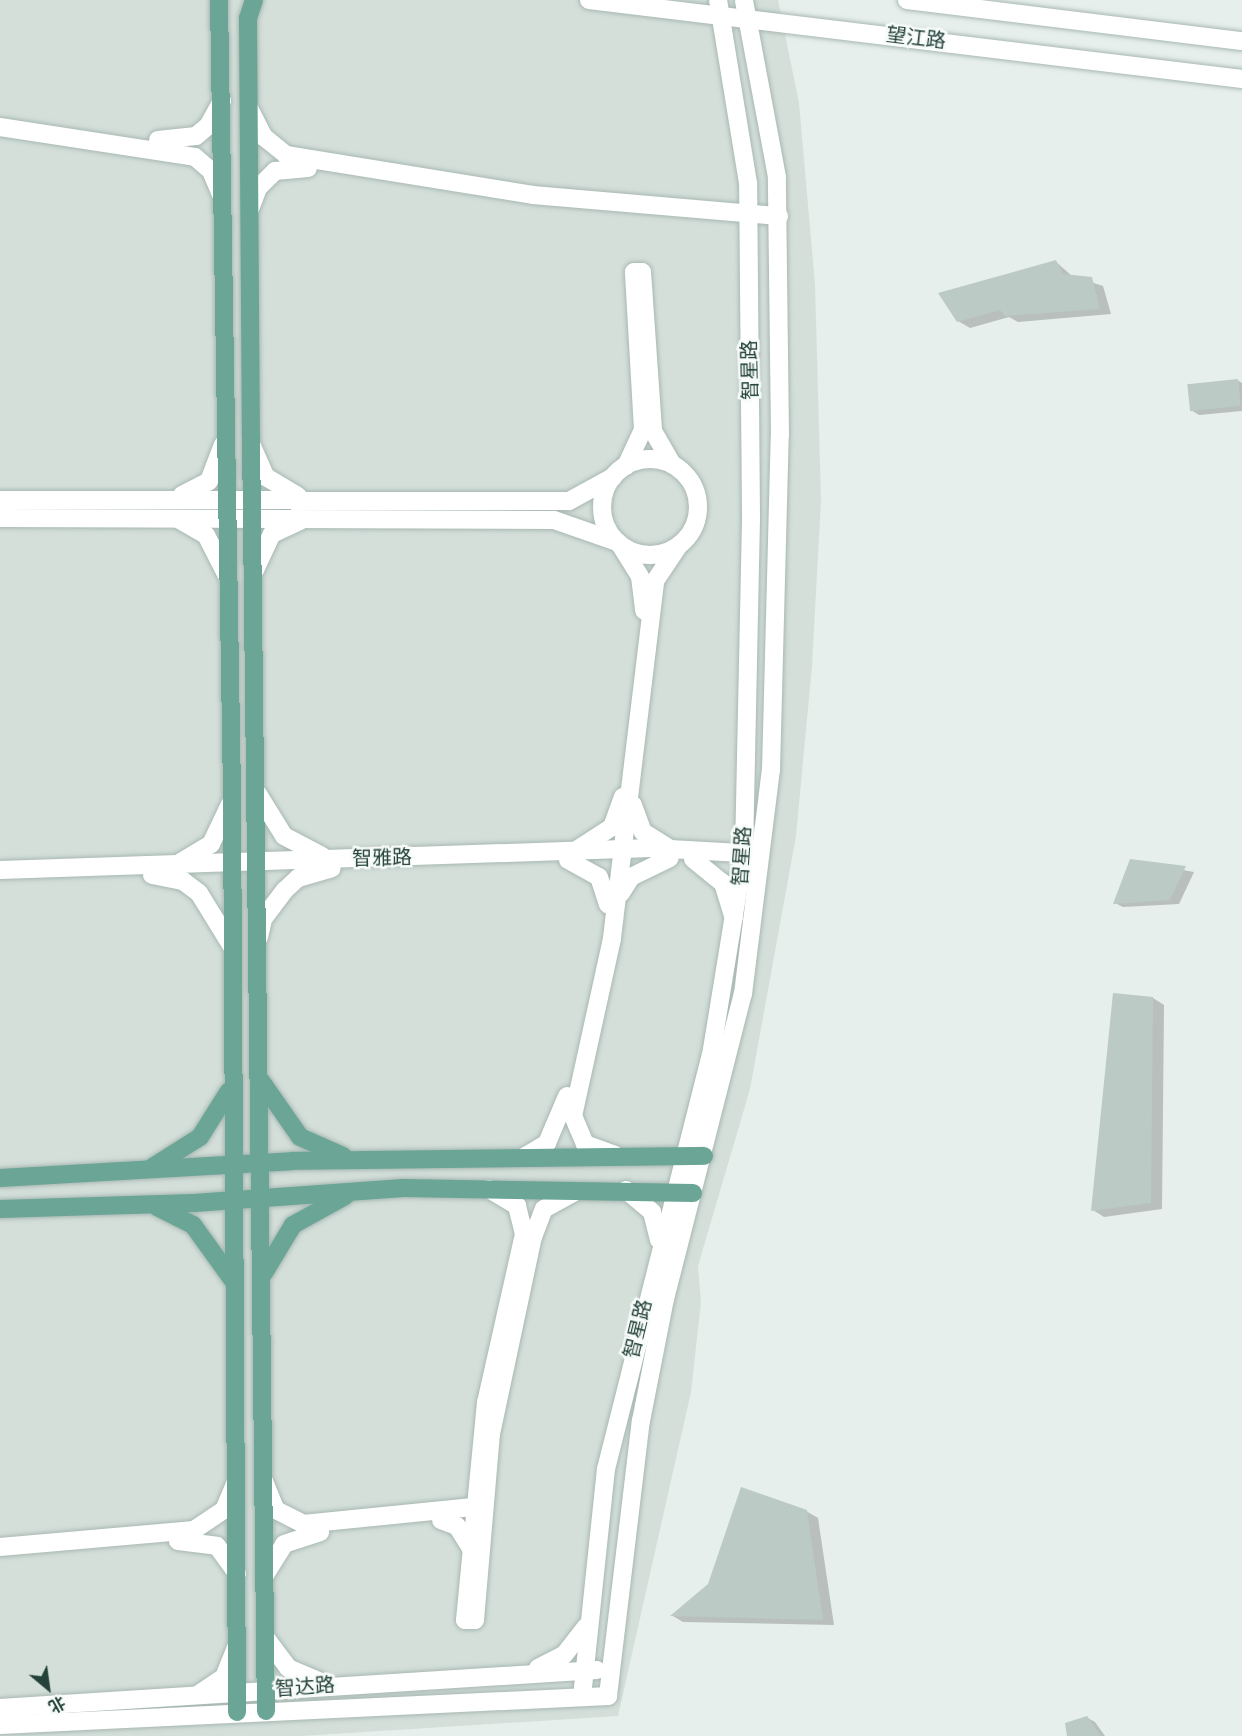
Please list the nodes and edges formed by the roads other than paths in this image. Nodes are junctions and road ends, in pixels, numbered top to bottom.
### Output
1 (219, 0) edge
2 (254, 0) edge
3 (589, 0) edge
4 (744, 0) edge
5 (907, 0) edge
6 (720, 7) edge
7 (749, 19) junction
8 (1242, 41) edge
9 (1242, 79) edge
10 (223, 99) junction
11 (249, 108) junction
12 (0, 117) edge
13 (0, 127) edge
14 (223, 197) junction
15 (250, 211) junction
16 (748, 219) junction
17 (779, 221) junction
18 (251, 444) junction
19 (223, 445) junction
20 (673, 465) junction
21 (620, 471) junction
22 (165, 498) junction
23 (225, 499) junction
24 (252, 499) junction
25 (309, 499) junction
26 (0, 500) edge
27 (167, 517) junction
28 (225, 517) junction
29 (252, 517) junction
30 (0, 518) edge
31 (309, 518) junction
32 (619, 544) junction
33 (679, 545) junction
34 (227, 577) junction
35 (254, 580) junction
36 (232, 793) junction
37 (258, 794) junction
38 (628, 799) junction
39 (620, 854) junction
40 (672, 854) junction
41 (569, 856) junction
42 (743, 857) junction
43 (763, 858) junction
44 (693, 859) junction
45 (333, 863) junction
46 (258, 866) junction
47 (232, 867) junction
48 (0, 870) edge
49 (157, 870) junction
50 (0, 879) edge
51 (613, 904) junction
52 (735, 924) junction
53 (258, 942) junction
54 (231, 945) junction
55 (258, 1077) junction
56 (232, 1080) junction
57 (694, 1126) junction
58 (648, 1155) junction
59 (617, 1156) junction
60 (685, 1156) junction
61 (704, 1156) junction
62 (524, 1157) junction
63 (362, 1160) junction
64 (260, 1164) junction
65 (233, 1166) junction
66 (142, 1171) junction
67 (0, 1178) edge
68 (487, 1188) junction
69 (582, 1190) junction
70 (626, 1190) junction
71 (362, 1191) junction
72 (675, 1192) junction
73 (693, 1192) junction
74 (260, 1198) junction
75 (234, 1200) junction
76 (144, 1204) junction
77 (0, 1209) edge
78 (659, 1248) junction
79 (262, 1281) junction
80 (235, 1284) junction
81 (264, 1479) junction
82 (237, 1480) junction
83 (475, 1486) junction
84 (478, 1512) junction
85 (445, 1514) junction
86 (0, 1547) edge
87 (470, 1547) junction
88 (0, 1554) edge
89 (237, 1574) junction
90 (265, 1575) junction
91 (590, 1611) junction
92 (265, 1637) junction
93 (237, 1643) junction
94 (611, 1669) junction
95 (585, 1670) junction
96 (523, 1673) junction
97 (340, 1684) junction
98 (266, 1690) junction
99 (237, 1692) junction
100 (196, 1695) junction
101 (608, 1696) joint
102 (582, 1697) junction
103 (0, 1708) edge
104 (266, 1711) junction
105 (237, 1712) junction
106 (0, 1725) edge

1 - 10 main road
2 - 11 main road
3 - 6 main road, 望江路
4 - 7 main road, 智星路
5 - 8 main road, 望江路
6 - 7 main road, 望江路
6 - 16 main road, 智星路
7 - 9 main road, 望江路
7 - 17 main road, 智星路
10 - 12 main road
10 - 14 main road
11 - 15 main road
11 - 16 main road
13 - 14 main road
14 - 19 main road
15 - 16 main road
15 - 18 main road
16 - 17 main road
16 - 42 main road, 智星路
17 - 43 main road, 智星路
18 - 24 main road
18 - 25 main road
19 - 22 main road
19 - 23 main road
20 - 21 main road
20 - 21 main road
20 - 33 main road
21 - 25 main road
21 - 32 main road
22 - 23 main road
22 - 26 main road
23 - 24 main road
23 - 28 main road
24 - 25 main road
24 - 29 main road
27 - 28 main road
27 - 30 main road
27 - 34 main road
28 - 29 main road
28 - 34 main road
29 - 31 main road
29 - 35 main road
31 - 32 main road
31 - 35 main road
32 - 33 main road
32 - 38 main road
33 - 38 main road
34 - 36 main road
35 - 37 main road
36 - 47 main road
36 - 49 main road
37 - 45 main road
37 - 46 main road
38 - 39 main road
38 - 40 main road
38 - 41 main road
39 - 40 main road, 智雅路
39 - 41 main road, 智雅路
39 - 51 main road
40 - 42 main road, 智雅路
40 - 44 main road, 智雅路
40 - 51 main road
41 - 45 main road, 智雅路
41 - 51 main road
42 - 43 main road, 智雅路
42 - 44 main road, 智雅路
42 - 52 main road, 智星路
43 - 61 main road, 智星路
44 - 52 main road
45 - 46 main road, 智雅路
45 - 53 main road
46 - 47 main road, 智雅路
46 - 53 main road
47 - 49 main road, 智雅路
47 - 54 main road
48 - 49 main road, 智雅路
49 - 50 main road, 智雅路
49 - 54 main road
51 - 59 main road
51 - 62 main road
52 - 57 main road, 智星路
53 - 55 main road
54 - 56 main road
55 - 63 main road
55 - 64 main road
56 - 65 main road
56 - 66 main road
57 - 58 main road
57 - 60 main road, 智星路
58 - 59 main road
58 - 60 main road
59 - 62 main road
60 - 61 main road
60 - 72 main road, 智星路
61 - 73 main road, 智星路
62 - 63 main road
63 - 64 main road
64 - 65 main road
64 - 74 main road
65 - 66 main road
65 - 75 main road
66 - 67 main road
68 - 69 main road
68 - 71 main road
68 - 83 main road
69 - 70 main road
69 - 84 main road
70 - 72 main road
70 - 78 main road
71 - 74 main road
71 - 79 main road
72 - 73 main road
72 - 78 main road, 智星路
73 - 94 main road, 智星路
74 - 75 main road
74 - 79 main road
75 - 76 main road
75 - 80 main road
76 - 77 main road
76 - 80 main road
78 - 91 main road, 智星路
79 - 81 main road
80 - 82 main road
81 - 85 main road
81 - 90 main road
82 - 86 main road
82 - 89 main road
83 - 84 main road
83 - 85 main road
84 - 85 main road
84 - 87 main road
84 - 87 main road
85 - 87 main road
85 - 90 main road
88 - 89 main road
89 - 93 main road
90 - 92 main road
91 - 95 main road, 智星路
91 - 96 main road
92 - 97 main road
92 - 98 main road
93 - 99 main road
93 - 100 main road
94 - 95 main road, 智达路
94 - 101 main road, 智星路
95 - 96 main road, 智达路
95 - 102 main road, 智星路
96 - 97 main road, 智达路
97 - 98 main road, 智达路
98 - 99 main road, 智达路
98 - 104 main road
99 - 100 main road, 智达路
99 - 105 main road
100 - 103 main road, 智达路
101 - 102 main road, 智达路
102 - 104 main road, 智达路
104 - 105 main road, 智达路
105 - 106 main road, 智达路

